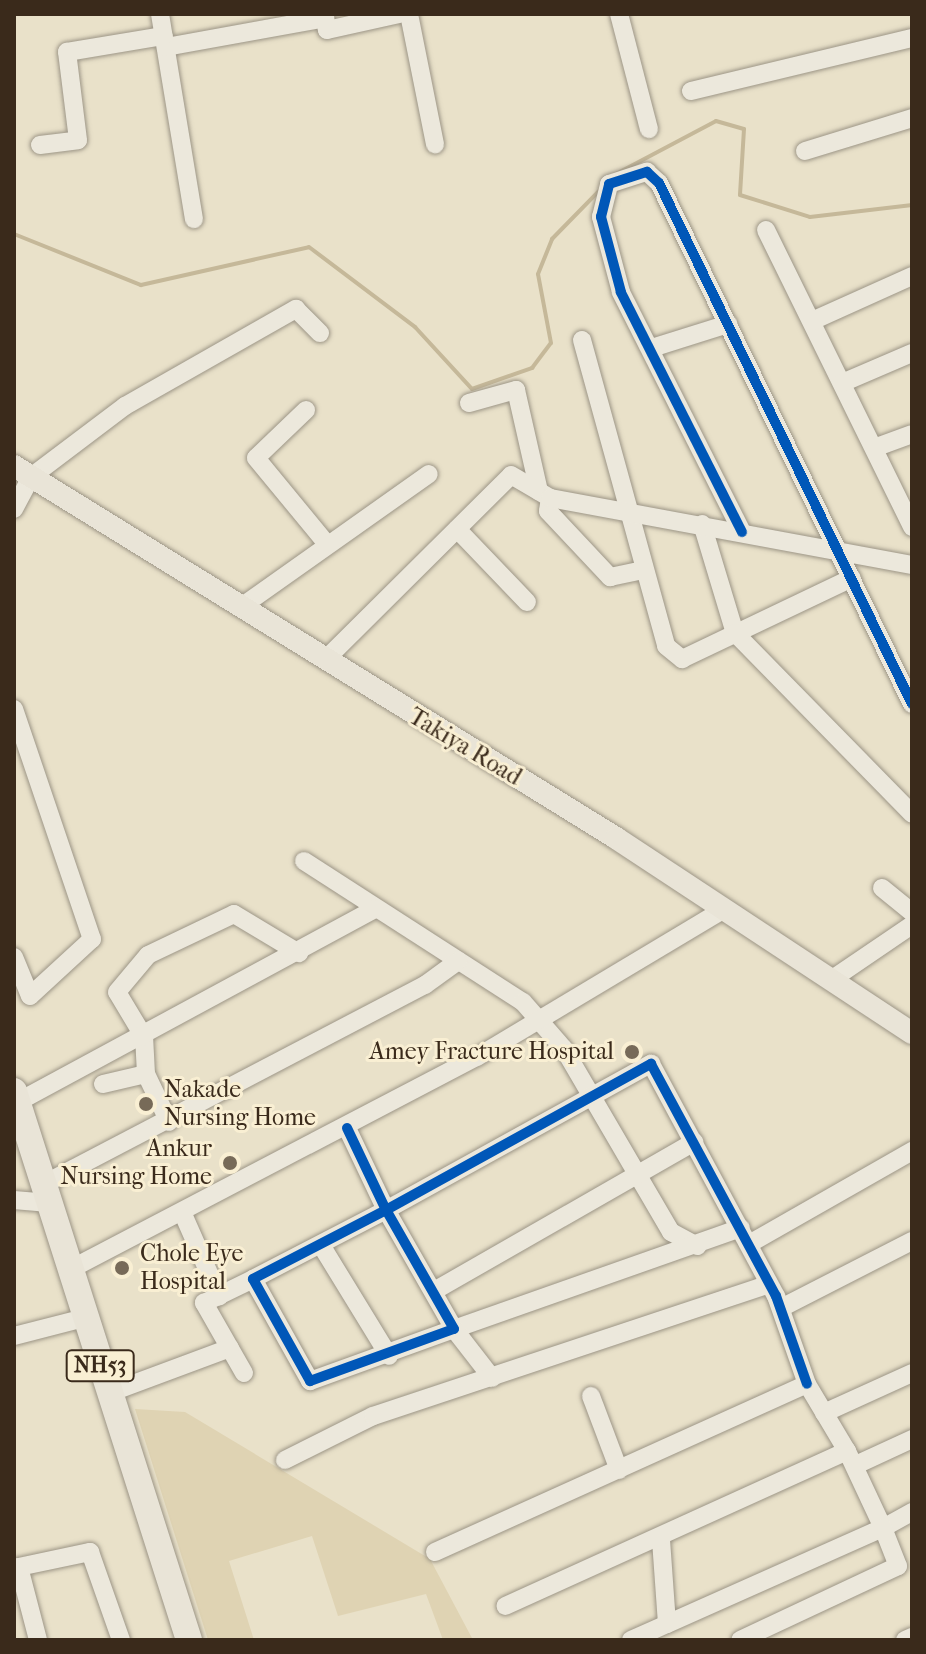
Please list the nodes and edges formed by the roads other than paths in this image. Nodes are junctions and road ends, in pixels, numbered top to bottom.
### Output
1 (160, 14) edge
2 (399, 14) edge
3 (409, 14) edge
4 (619, 14) edge
5 (912, 38) edge
6 (165, 42) junction
7 (691, 91) dead end
8 (912, 118) edge
9 (649, 129) dead end
10 (435, 144) dead end
11 (40, 145) dead end
12 (805, 151) dead end
13 (194, 219) dead end
14 (766, 230) dead end
15 (912, 276) edge
16 (812, 321) junction
17 (728, 324) junction
18 (320, 333) dead end
19 (582, 340) dead end
20 (652, 348) junction
21 (912, 353) edge
22 (842, 383) junction
23 (469, 403) dead end
24 (306, 410) dead end
25 (912, 434) edge
26 (874, 448) junction
27 (22, 472) edge
28 (429, 474) dead end
29 (545, 494) junction
30 (623, 508) junction
31 (14, 509) edge
32 (702, 524) junction
33 (912, 527) edge
34 (457, 529) junction
35 (742, 532) junction
36 (326, 543) junction
37 (839, 552) junction
38 (912, 565) edge
39 (643, 570) junction
40 (852, 578) junction
41 (527, 602) dead end
42 (241, 607) junction
43 (735, 633) junction
44 (325, 660) junction
45 (912, 704) edge
46 (14, 709) edge
47 (18, 733) edge
48 (912, 814) edge
49 (304, 861) dead end
50 (882, 888) dead end
51 (375, 909) junction
52 (724, 909) junction
53 (912, 912) edge
54 (912, 925) edge
55 (299, 953) junction
56 (14, 957) edge
57 (458, 961) junction
58 (831, 980) junction
59 (539, 1020) junction
60 (912, 1033) edge
61 (144, 1037) junction
62 (146, 1074) junction
63 (103, 1084) dead end
64 (592, 1097) junction
65 (15, 1100) edge
66 (169, 1122) junction
67 (347, 1128) junction
68 (694, 1142) junction
69 (912, 1151) edge
70 (636, 1175) junction
71 (46, 1193) junction
72 (14, 1200) edge
73 (386, 1210) junction
74 (183, 1214) junction
75 (745, 1236) junction
76 (912, 1241) edge
77 (321, 1245) junction
78 (697, 1246) junction
79 (69, 1270) junction
80 (253, 1279) junction
81 (769, 1284) junction
82 (434, 1291) junction
83 (219, 1296) junction
84 (781, 1308) junction
85 (84, 1318) junction
86 (454, 1329) junction
87 (14, 1336) edge
88 (230, 1348) junction
89 (389, 1356) junction
90 (244, 1373) dead end
91 (912, 1373) edge
92 (492, 1378) junction
93 (807, 1384) junction
94 (109, 1393) junction
95 (591, 1396) dead end
96 (824, 1413) junction
97 (912, 1439) edge
98 (852, 1458) junction
99 (285, 1460) dead end
100 (619, 1470) junction
101 (912, 1512) edge
102 (883, 1528) junction
103 (661, 1540) junction
104 (435, 1552) dead end
105 (905, 1563) edge
106 (17, 1568) edge
107 (505, 1606) dead end
108 (667, 1624) junction
109 (912, 1637) edge
110 (38, 1640) edge
111 (121, 1640) edge
112 (189, 1640) edge
113 (631, 1640) edge
114 (740, 1640) edge
115 (905, 1640) edge

1 - 6 street
2 - 6 street
3 - 10 street
4 - 9 street
5 - 7 street
6 - 11 street
6 - 13 street
8 - 12 street
14 - 16 street
15 - 16 street
16 - 22 street
17 - 20 street
17 - 20 street
17 - 37 street
18 - 27 street
19 - 30 street
20 - 35 street
21 - 22 street
22 - 26 street
23 - 29 street
24 - 36 street
25 - 26 street
26 - 33 street
27 - 31 street
27 - 42 main road, Takiya Road
28 - 36 street
29 - 30 street
29 - 34 street
29 - 39 street
30 - 32 street
30 - 39 street
32 - 35 street
32 - 43 street
34 - 41 street
34 - 44 street
35 - 37 street
36 - 42 street
37 - 38 street
37 - 40 street
39 - 43 street
40 - 43 street
40 - 45 street
42 - 44 main road, Takiya Road
43 - 48 street
44 - 52 main road, Takiya Road
46 - 47 street
47 - 56 street
49 - 51 street
50 - 53 street
51 - 55 street
51 - 57 street
52 - 58 main road, Takiya Road
52 - 59 street
54 - 58 street
55 - 61 street
55 - 61 street
57 - 59 street
57 - 66 street
58 - 60 main road, Takiya Road
59 - 64 street
59 - 67 street
61 - 62 street
61 - 65 street
62 - 63 street
62 - 66 street
64 - 68 street
64 - 70 street
64 - 73 street
65 - 71 highway, NH53
66 - 71 street
67 - 73 street
67 - 74 street
68 - 70 street
68 - 75 street
69 - 75 street
70 - 78 street
70 - 82 street
71 - 72 street
71 - 79 highway, NH53
73 - 77 street
73 - 82 street
74 - 79 street
74 - 83 street
75 - 78 street
75 - 81 street
76 - 84 street
77 - 80 street
77 - 89 street
78 - 86 street
79 - 85 highway, NH53
80 - 83 street
80 - 89 street
81 - 84 street
81 - 92 street
82 - 86 street
83 - 88 street
84 - 93 street
85 - 87 street
85 - 94 highway, NH53
86 - 89 street
86 - 92 street
88 - 90 street
88 - 94 street
91 - 96 street
92 - 99 street
93 - 96 street
93 - 100 street
94 - 112 highway, NH53
95 - 100 street
96 - 98 street
97 - 98 street
98 - 102 street
98 - 103 street
100 - 104 street
101 - 102 street
102 - 105 street
102 - 108 street
103 - 107 street
103 - 108 street
105 - 114 street
106 - 110 street
106 - 111 street
108 - 113 street
109 - 115 street

